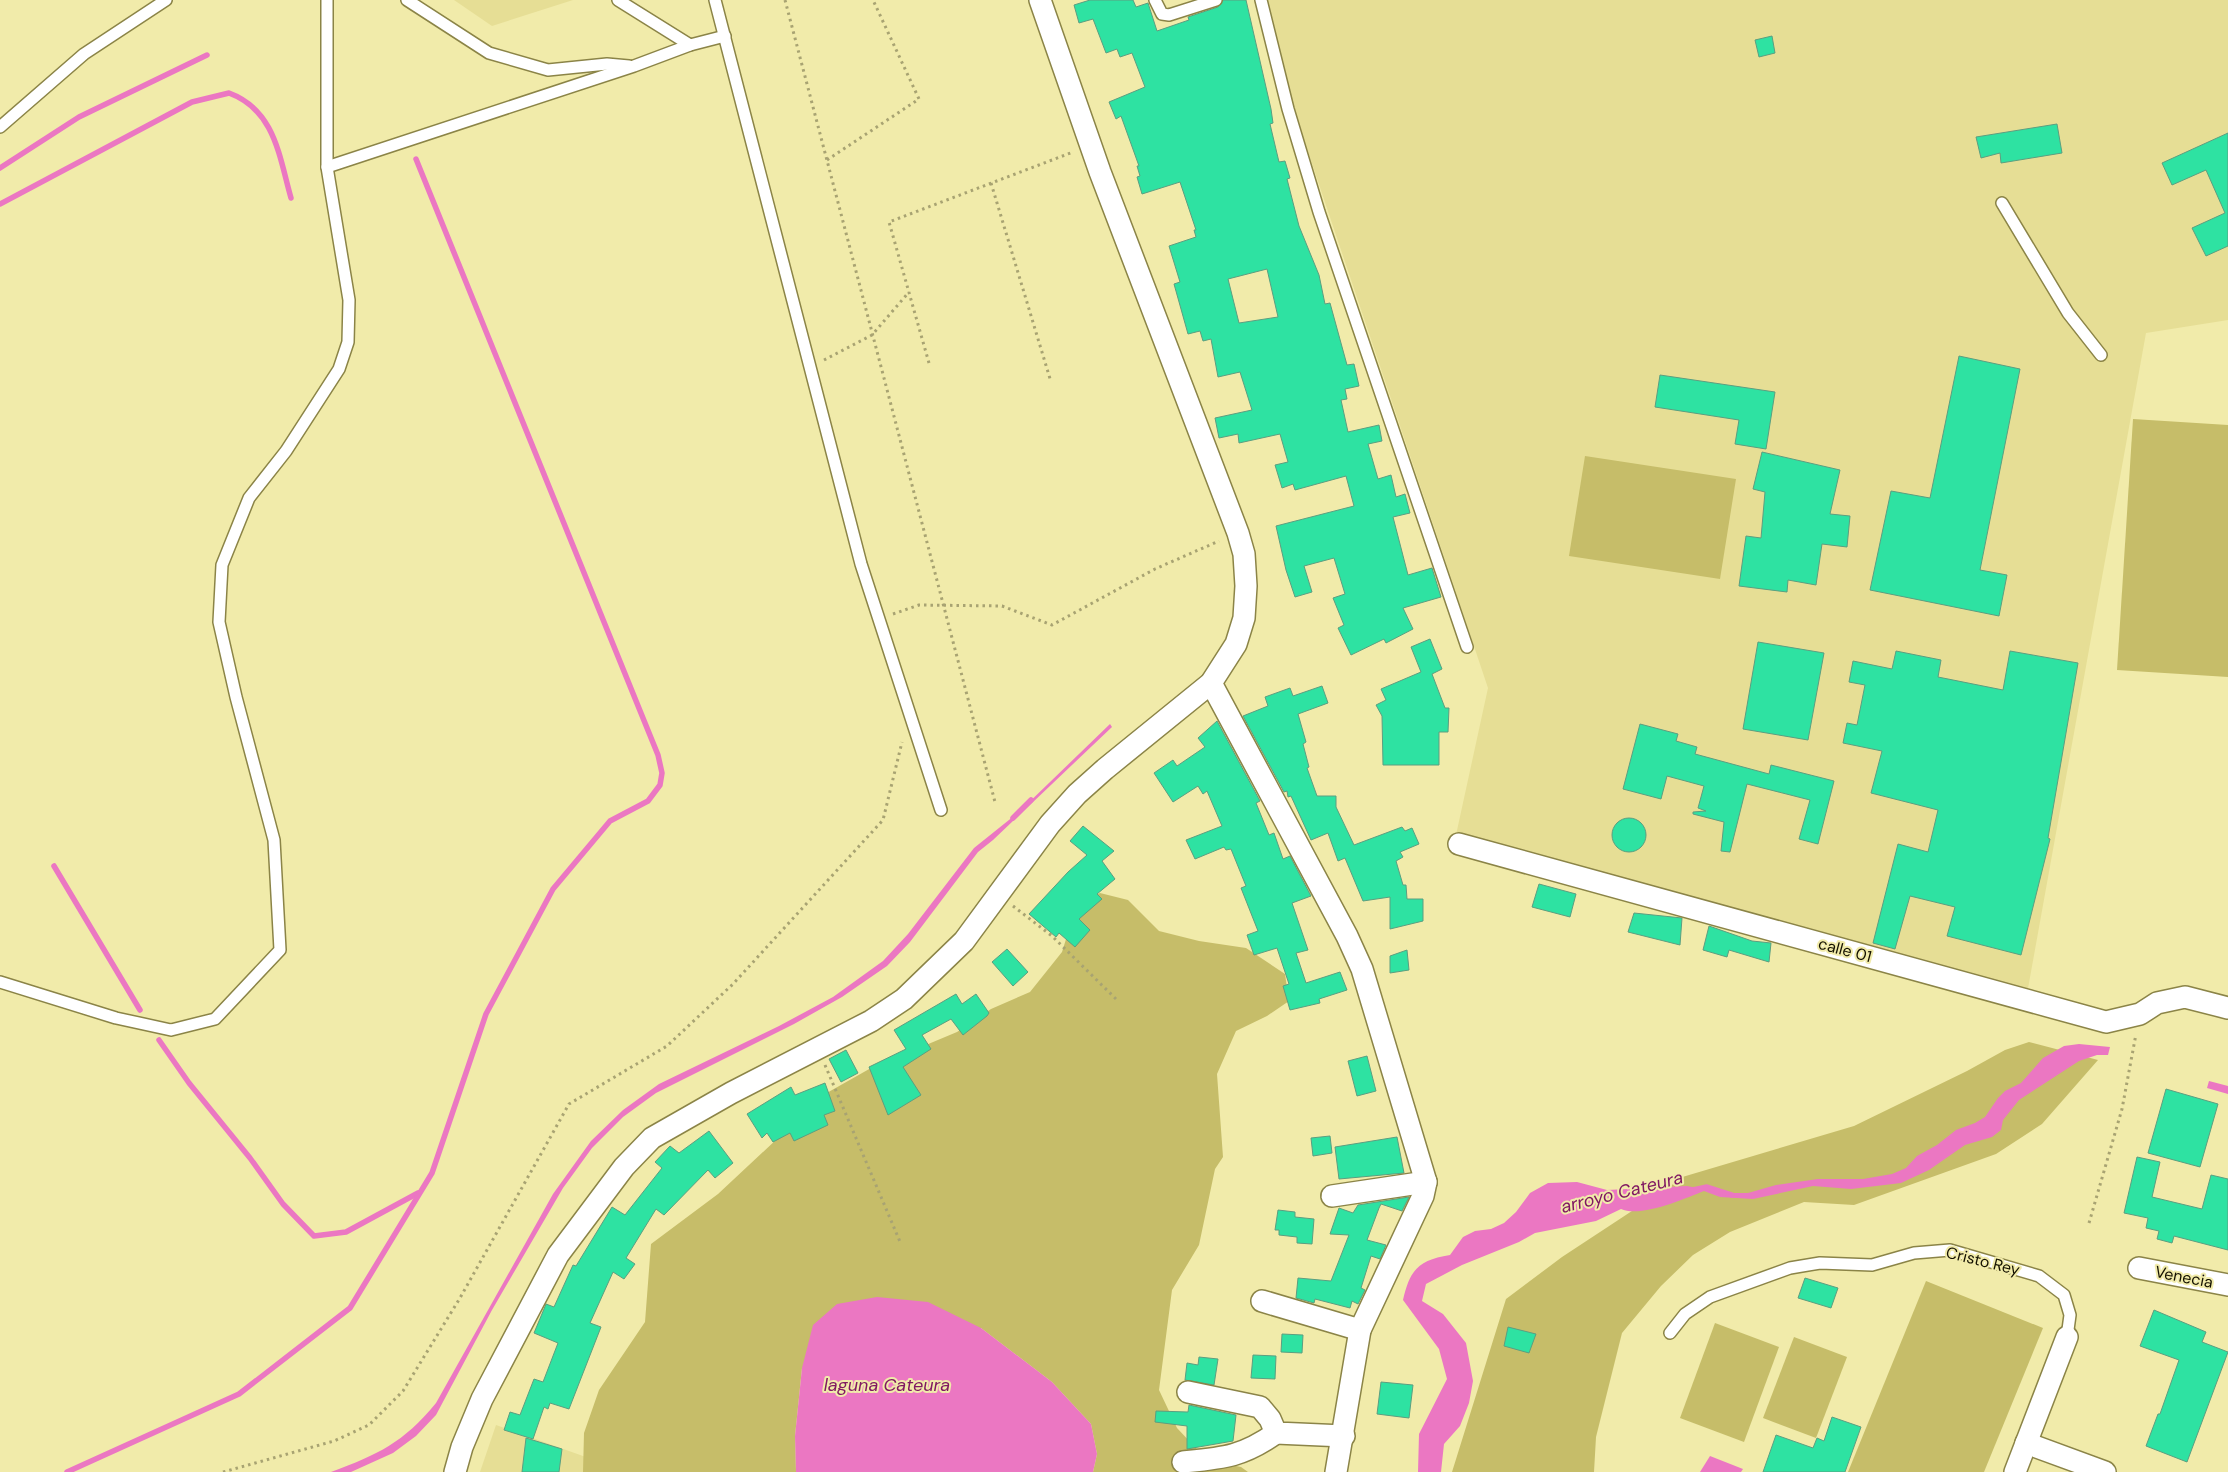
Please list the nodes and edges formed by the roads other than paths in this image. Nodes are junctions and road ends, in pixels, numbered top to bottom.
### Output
1 (166, 0) edge
2 (327, 0) edge
3 (407, 0) edge
4 (618, 0) edge
5 (715, 0) edge
6 (1040, 0) edge
7 (1155, 0) edge
8 (1216, 0) edge
9 (1261, 0) edge
10 (724, 36) junction
11 (690, 45) junction
12 (634, 66) junction
13 (0, 127) edge
14 (327, 167) junction
15 (2002, 203) dead end
16 (2101, 355) dead end
17 (1467, 647) dead end
18 (1211, 683) junction
19 (941, 810) dead end
20 (1459, 844) dead end
21 (0, 982) edge
22 (2228, 1008) edge
23 (1426, 1182) junction
24 (1332, 1196) dead end
25 (2139, 1268) dead end
26 (2228, 1285) edge
27 (1262, 1301) dead end
28 (1360, 1330) junction
29 (1670, 1333) dead end
30 (2066, 1337) joint
31 (1188, 1392) dead end
32 (1276, 1433) junction
33 (1344, 1436) junction
34 (2026, 1443) junction
35 (1182, 1462) dead end
36 (455, 1472) edge
37 (1336, 1472) edge
38 (2015, 1472) edge
39 (2105, 1472) edge

1 - 13 lane
2 - 14 lane
3 - 12 lane
4 - 11 lane
5 - 10 lane
6 - 18 street
7 - 8 lane
9 - 17 lane
10 - 11 lane
10 - 19 lane
11 - 12 lane
12 - 14 lane
14 - 21 lane
15 - 16 lane
18 - 23 street
18 - 36 street
20 - 22 street, calle 01
23 - 24 street
23 - 28 street
25 - 26 street, Venecia
27 - 28 street
28 - 33 street
29 - 30 lane, Cristo Rey
30 - 34 street, Cristo Rey
31 - 32 street
32 - 33 street
32 - 35 street
33 - 37 street
34 - 38 street, Cristo Rey
34 - 39 street

